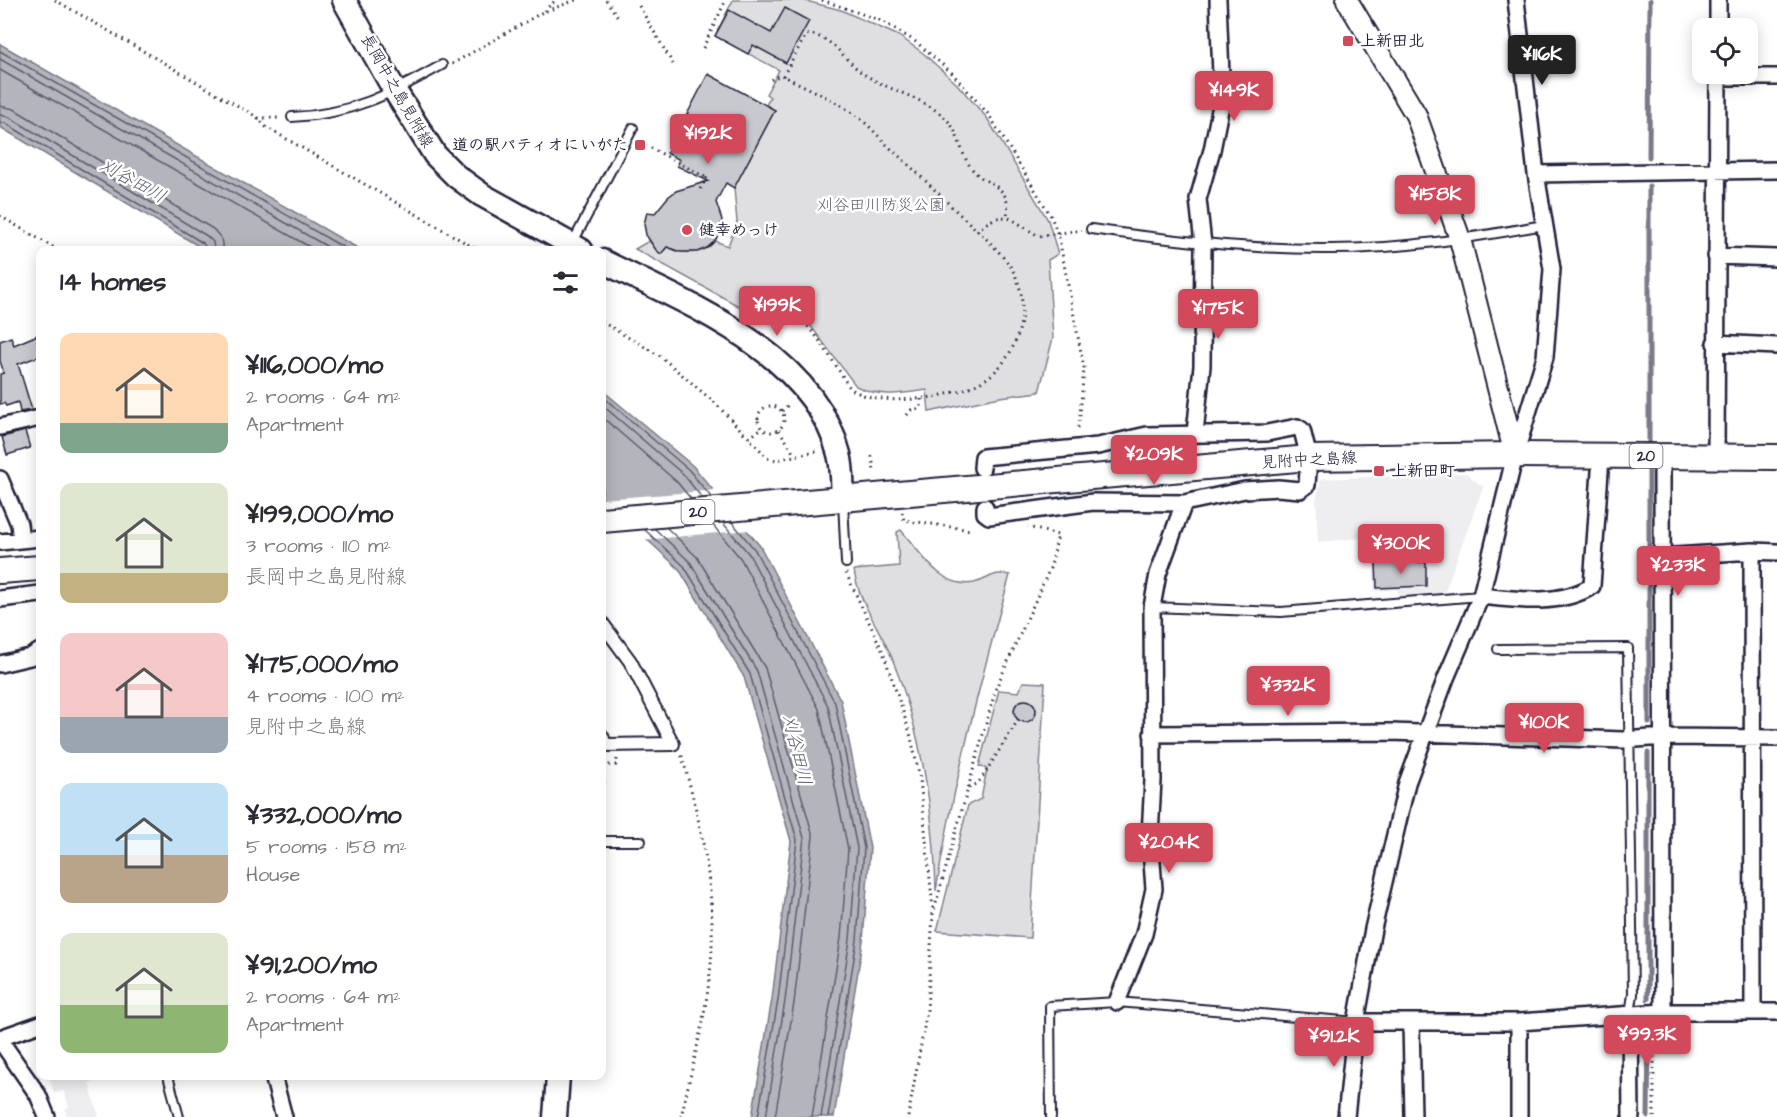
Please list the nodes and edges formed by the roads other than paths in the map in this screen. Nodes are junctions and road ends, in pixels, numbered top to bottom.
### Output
1 (344, 0) edge
2 (1218, 0) edge
3 (1516, 0) edge
4 (1718, 0) edge
5 (1352, 1) edge
6 (1718, 18) edge
7 (442, 65) road end
8 (1758, 76) edge
9 (1777, 77) edge
10 (1718, 84) edge
11 (395, 92) junction
12 (292, 117) road end
13 (633, 128) dead end
14 (1717, 170) junction
15 (1777, 170) edge
16 (1536, 174) junction
17 (1544, 225) junction
18 (1091, 229) road end
19 (1460, 239) junction
20 (1203, 244) junction
21 (572, 246) edge
22 (577, 246) edge
23 (1716, 256) junction
24 (1777, 258) edge
25 (606, 263) edge
26 (1715, 343) junction
27 (1777, 346) edge
28 (36, 419) edge
29 (0, 427) edge
30 (1195, 432) junction
31 (1515, 455) junction
32 (1662, 456) junction
33 (1716, 456) junction
34 (1601, 457) junction
35 (1777, 457) edge
36 (1309, 458) junction
37 (982, 468) dead end
38 (0, 479) edge
39 (843, 500) junction
40 (1184, 503) junction
41 (985, 507) dead end
42 (606, 520) edge
43 (36, 538) edge
44 (21, 540) junction
45 (0, 542) edge
46 (1752, 551) junction
47 (1777, 552) edge
48 (1661, 557) junction
49 (846, 563) road end
50 (36, 568) edge
51 (0, 571) edge
52 (36, 594) edge
53 (1481, 596) junction
54 (0, 599) edge
55 (1152, 607) junction
56 (606, 628) edge
57 (1498, 649) dead end
58 (36, 658) edge
59 (0, 664) edge
60 (1424, 733) junction
61 (1152, 734) junction
62 (1664, 737) junction
63 (1751, 738) junction
64 (1777, 738) edge
65 (1630, 739) junction
66 (606, 745) edge
67 (606, 841) edge
68 (641, 841) dead end
69 (1117, 1002) junction
70 (1753, 1012) junction
71 (1777, 1012) edge
72 (1659, 1013) junction
73 (1630, 1016) junction
74 (1356, 1022) junction
75 (1411, 1022) junction
76 (1519, 1022) junction
77 (36, 1026) edge
78 (0, 1039) edge
79 (169, 1080) edge
80 (274, 1080) edge
81 (558, 1080) edge
82 (47, 1117) edge
83 (179, 1117) edge
84 (284, 1117) edge
85 (555, 1117) edge
86 (1051, 1117) edge
87 (1346, 1117) edge
88 (1413, 1117) edge
89 (1519, 1117) edge
90 (1631, 1117) edge

1 - 11 main road, 長岡中之島見附線
2 - 20 street
3 - 16 street
4 - 6 street
5 - 19 street
7 - 11 lane
8 - 9 street
10 - 14 street
11 - 12 lane
11 - 21 main road, 長岡中之島見附線
13 - 22 lane
14 - 15 street
14 - 16 street
14 - 23 street
16 - 17 street
17 - 19 lane
17 - 31 street
18 - 20 lane
19 - 20 lane
19 - 31 street
20 - 30 street
23 - 24 street
23 - 26 street
25 - 39 main road
26 - 27 street
26 - 33 street
28 - 29 street
30 - 36 street
30 - 37 street
31 - 34 main road, 見附中之島線 / 20
31 - 36 main road, 見附中之島線 / 20
31 - 53 street
32 - 33 main road, 見附中之島線 / 20
32 - 34 main road, 見附中之島線 / 20
32 - 48 street
33 - 35 main road, 見附中之島線 / 20
34 - 53 street
36 - 39 main road, 見附中之島線 / 20
36 - 40 street
38 - 44 street
39 - 42 main road, 20
39 - 49 lane
40 - 41 street
40 - 55 street
43 - 44 street
44 - 45 street
46 - 47 street
46 - 48 street
46 - 63 street
48 - 62 street
50 - 51 main road
52 - 54 street
53 - 55 lane
53 - 60 street
55 - 61 street
56 - 66 street
57 - 65 lane
58 - 59 street
60 - 61 street
60 - 65 street
60 - 74 street
61 - 69 street
62 - 63 street
62 - 65 street
62 - 72 street
63 - 64 street
63 - 70 street
65 - 73 lane
67 - 68 lane
69 - 74 lane
69 - 86 lane
70 - 71 street
70 - 72 street
72 - 73 street
73 - 76 street
73 - 90 street
74 - 75 street
74 - 87 street
75 - 76 street
75 - 88 street
76 - 89 street
77 - 78 street
78 - 82 street
79 - 83 lane
80 - 84 street
81 - 85 main road

